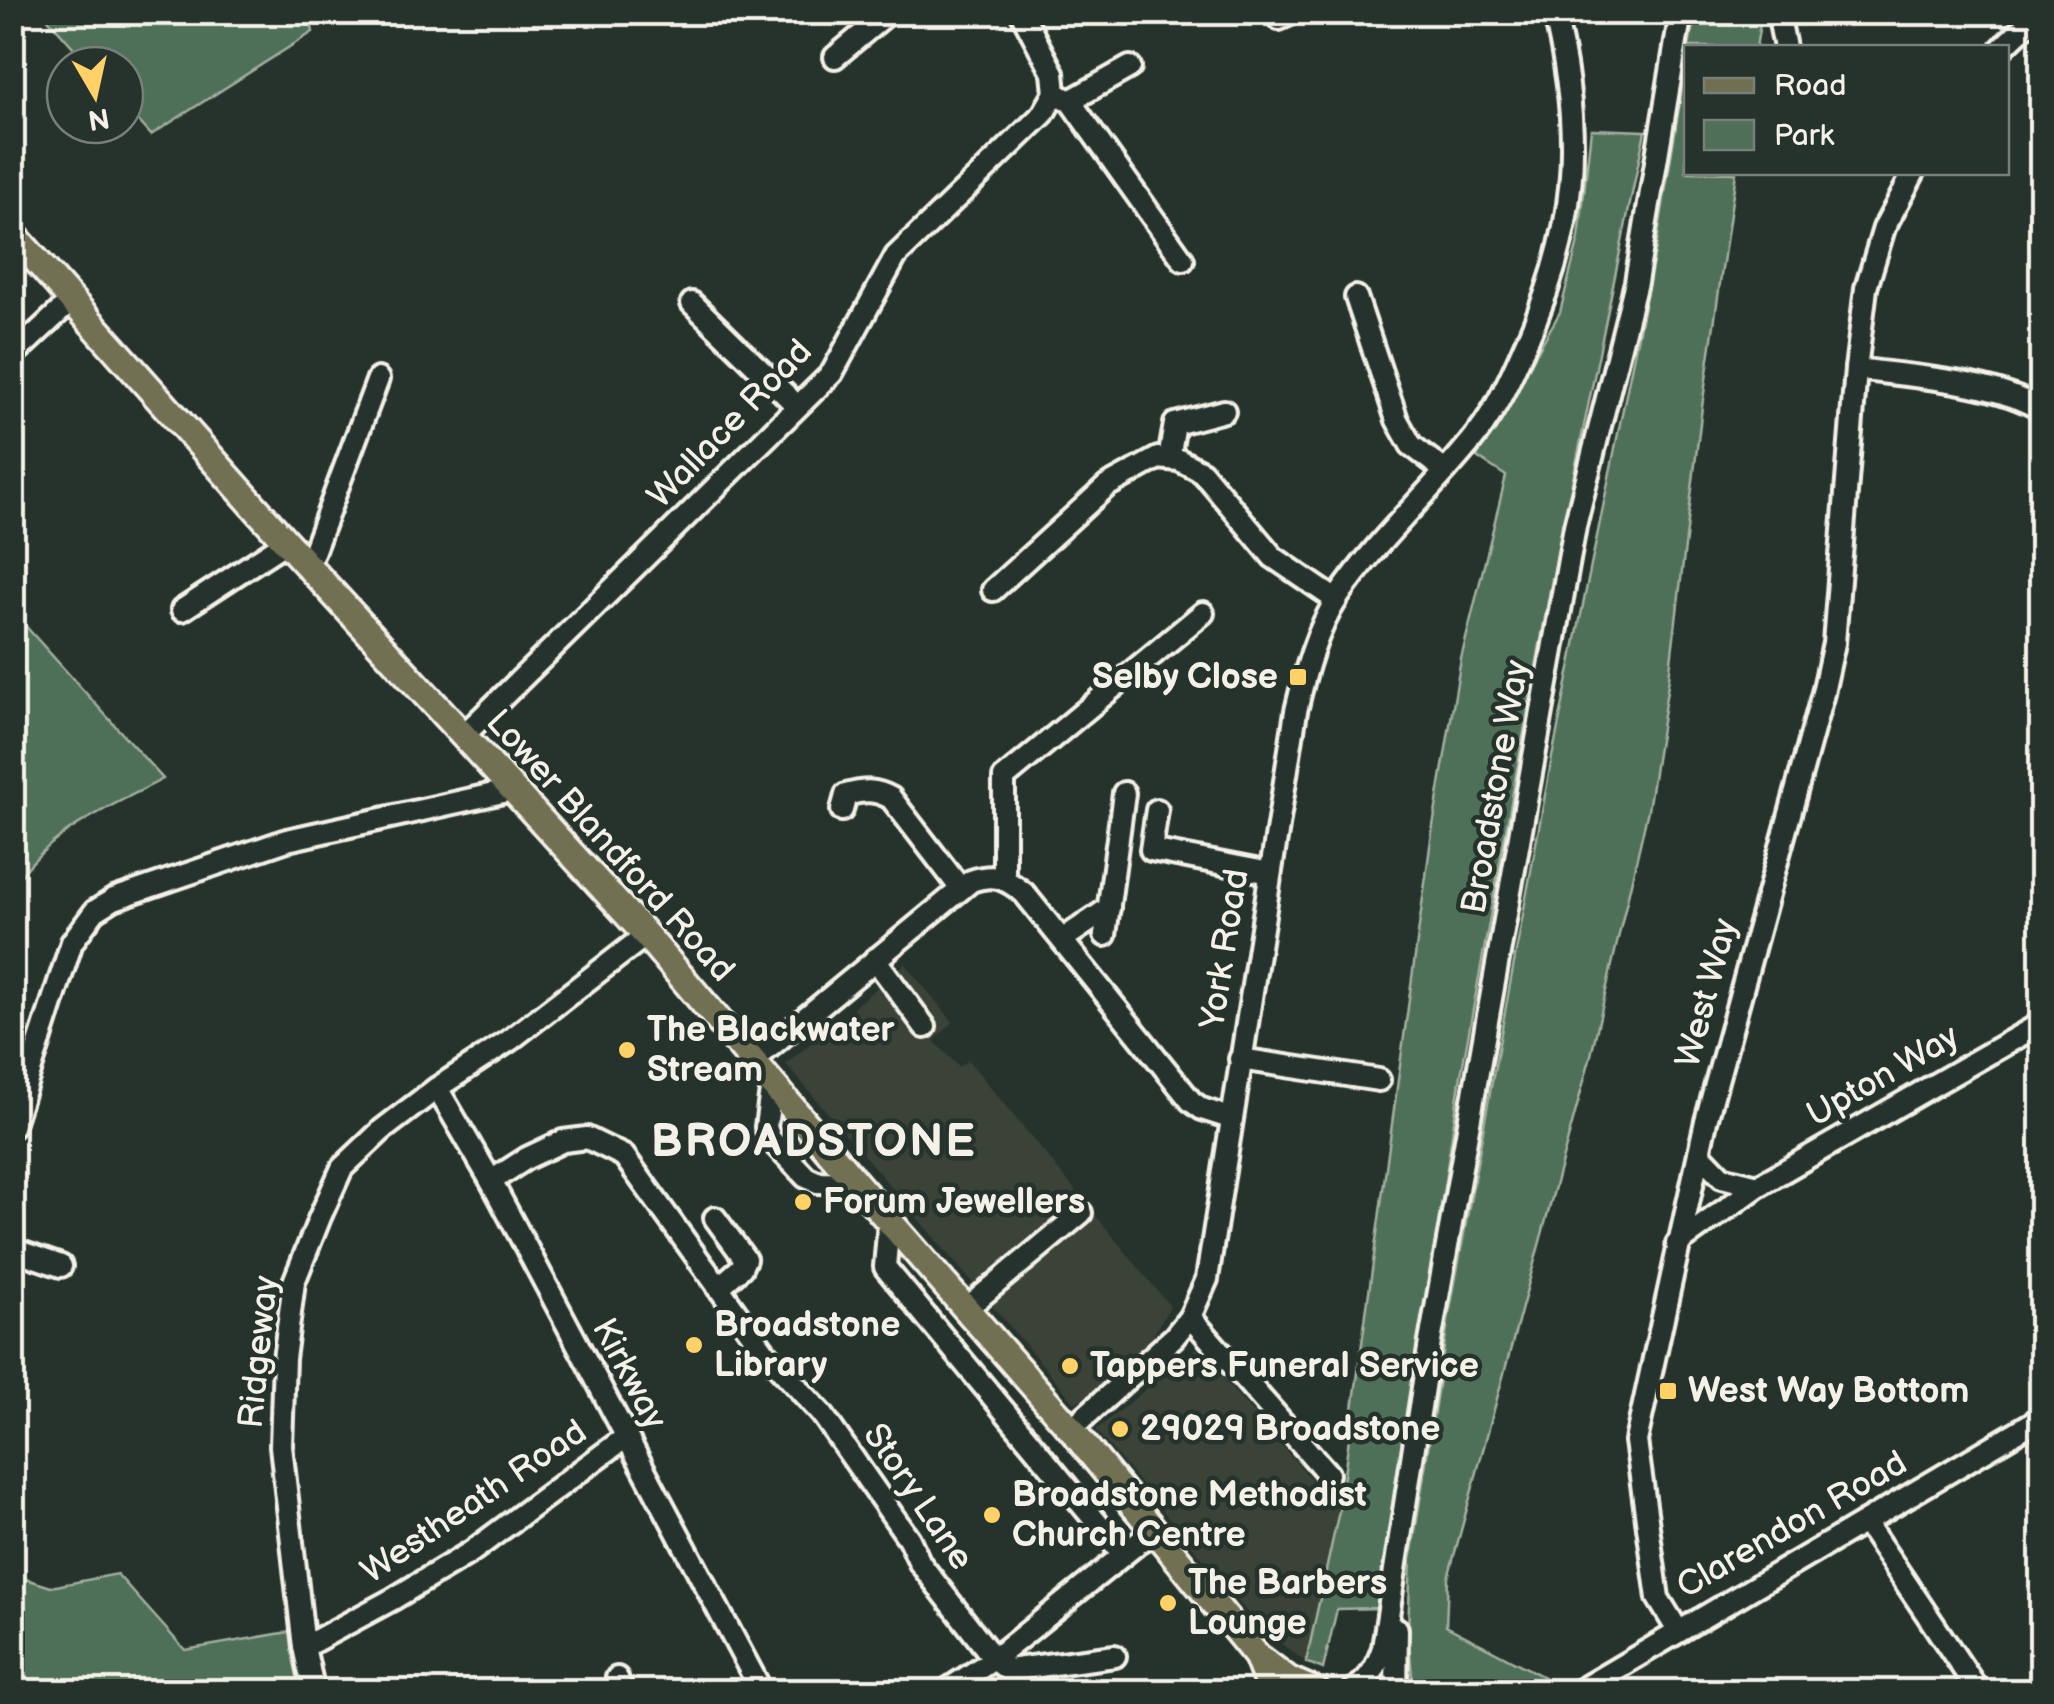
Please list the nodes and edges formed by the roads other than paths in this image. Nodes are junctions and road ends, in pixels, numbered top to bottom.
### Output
1 (889, 12) edge
2 (1020, 12) edge
3 (1554, 12) edge
4 (1681, 12) edge
5 (1778, 12) edge
6 (2040, 12) edge
7 (1784, 45) edge
8 (2005, 45) edge
9 (835, 57) dead end
10 (1130, 67) dead end
11 (1063, 97) junction
12 (1912, 175) edge
13 (12, 232) edge
14 (1183, 260) dead end
15 (1356, 297) dead end
16 (72, 300) junction
17 (692, 304) dead end
18 (12, 356) edge
19 (1856, 369) junction
20 (378, 379) dead end
21 (797, 406) junction
22 (2042, 410) edge
23 (1224, 411) dead end
24 (1169, 459) junction
25 (1445, 471) junction
26 (286, 542) junction
27 (308, 566) junction
28 (992, 590) dead end
29 (1336, 600) junction
30 (182, 610) dead end
31 (1203, 613) dead end
32 (463, 736) junction
33 (512, 790) junction
34 (1124, 793) dead end
35 (842, 810) dead end
36 (1157, 810) dead end
37 (1270, 873) junction
38 (1004, 878) junction
39 (961, 889) junction
40 (1109, 908) junction
41 (646, 935) junction
42 (1105, 935) dead end
43 (1062, 939) junction
44 (875, 959) junction
45 (2042, 1023) edge
46 (925, 1028) dead end
47 (1240, 1059) junction
48 (761, 1069) junction
49 (1380, 1080) dead end
50 (438, 1088) junction
51 (1230, 1118) junction
52 (12, 1126) edge
53 (1698, 1153) junction
54 (491, 1182) junction
55 (856, 1183) junction
56 (1758, 1186) junction
57 (1080, 1213) dead end
58 (716, 1218) dead end
59 (890, 1222) junction
60 (1677, 1244) junction
61 (12, 1249) edge
62 (60, 1266) dead end
63 (718, 1288) junction
64 (967, 1308) junction
65 (1190, 1317) junction
66 (2042, 1416) edge
67 (1072, 1429) junction
68 (626, 1437) junction
69 (1328, 1474) dead end
70 (1865, 1522) junction
71 (1153, 1531) junction
72 (1122, 1554) junction
73 (1396, 1577) junction
74 (1677, 1629) junction
75 (304, 1647) junction
76 (1115, 1656) dead end
77 (1258, 1656) junction
78 (994, 1658) junction
79 (972, 1685) edge
80 (314, 1692) edge
81 (762, 1692) edge
82 (944, 1692) edge
83 (1271, 1692) edge
84 (1317, 1692) edge
85 (1351, 1692) edge
86 (1396, 1692) edge
87 (1576, 1692) edge
88 (1979, 1692) edge

1 - 9 street
2 - 11 street
3 - 25 street, York Road
4 - 73 street, Broadstone Way
5 - 7 street
6 - 8 street
10 - 11 street
11 - 14 street
11 - 21 street, Wallace Road
12 - 19 street, West Way
13 - 16 main road, Lower Blandford Road
15 - 25 street
16 - 18 street
16 - 26 main road, Lower Blandford Road
17 - 21 street
19 - 22 street
19 - 53 street, West Way
20 - 27 street
21 - 32 street, Wallace Road
23 - 24 street
24 - 28 street
24 - 29 street
25 - 29 street, York Road
26 - 27 main road, Lower Blandford Road
26 - 30 street
27 - 32 main road, Lower Blandford Road
29 - 37 street, York Road
31 - 38 street
32 - 33 main road, Lower Blandford Road
33 - 41 main road, Lower Blandford Road
33 - 52 street
34 - 40 street
35 - 39 street
36 - 37 street
37 - 47 street, York Road
38 - 39 street
38 - 43 street
39 - 44 street
40 - 42 street
40 - 43 street
41 - 48 main road, Lower Blandford Road
41 - 50 street, Ridgeway
43 - 51 street
44 - 46 street
44 - 48 street
45 - 56 street, Upton Way
47 - 49 street
47 - 51 street, York Road
48 - 55 main road, Lower Blandford Road
48 - 55 street
50 - 54 street, Kirkway
50 - 75 street, Ridgeway
51 - 65 street, York Road
53 - 56 street
53 - 60 street, West Way
54 - 63 street, Story Lane
54 - 68 street, Kirkway
55 - 59 main road, Lower Blandford Road
56 - 60 street, Upton Way
57 - 64 street
58 - 63 street
59 - 64 main road, Lower Blandford Road
59 - 72 street
60 - 74 street, West Way
61 - 62 street
63 - 78 street, Story Lane
64 - 67 main road, Lower Blandford Road
65 - 67 street, York Road
65 - 69 street
66 - 70 street, Clarendon Road
67 - 71 main road, Lower Blandford Road
68 - 75 street, Westheath Road
68 - 81 street, Kirkway
70 - 74 street, Clarendon Road
70 - 88 street
71 - 72 street
71 - 77 main road, Lower Blandford Road
72 - 78 street
73 - 85 street, Broadstone Way
73 - 86 street, Broadstone Way
74 - 87 street, Clarendon Road
75 - 80 street, Ridgeway
76 - 78 street
77 - 83 main road, Lower Blandford Road
77 - 84 main road, Lower Blandford Road
78 - 79 street
79 - 82 street

